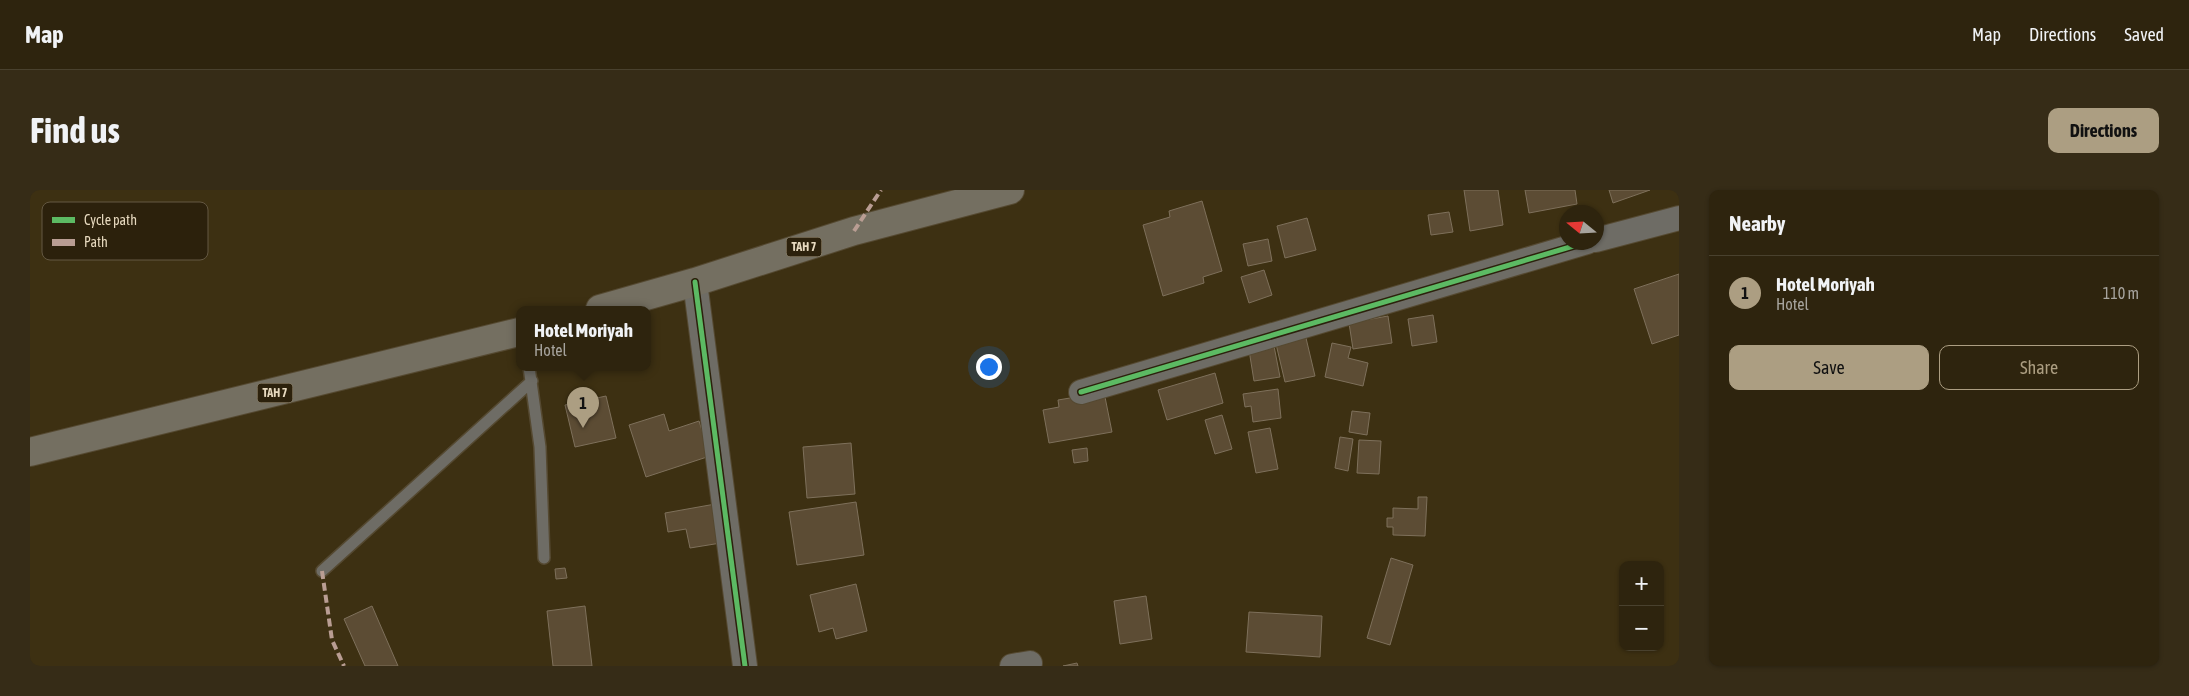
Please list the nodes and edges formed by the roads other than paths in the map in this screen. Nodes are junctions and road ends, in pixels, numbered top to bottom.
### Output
1 (1010, 190) edge
2 (1679, 218) edge
3 (1604, 238) edge
4 (1560, 250) edge
5 (695, 282) junction
6 (611, 306) edge
7 (516, 333) edge
8 (530, 371) edge
9 (532, 381) junction
10 (1081, 392) dead end
11 (30, 452) edge
12 (544, 558) dead end
13 (322, 571) dead end
14 (745, 666) edge

1 - 5 highway, TAH 7
2 - 3 street
4 - 10 street
5 - 6 highway, TAH 7
5 - 14 street
7 - 11 highway, TAH 7
8 - 9 lane
9 - 12 lane
9 - 13 lane

